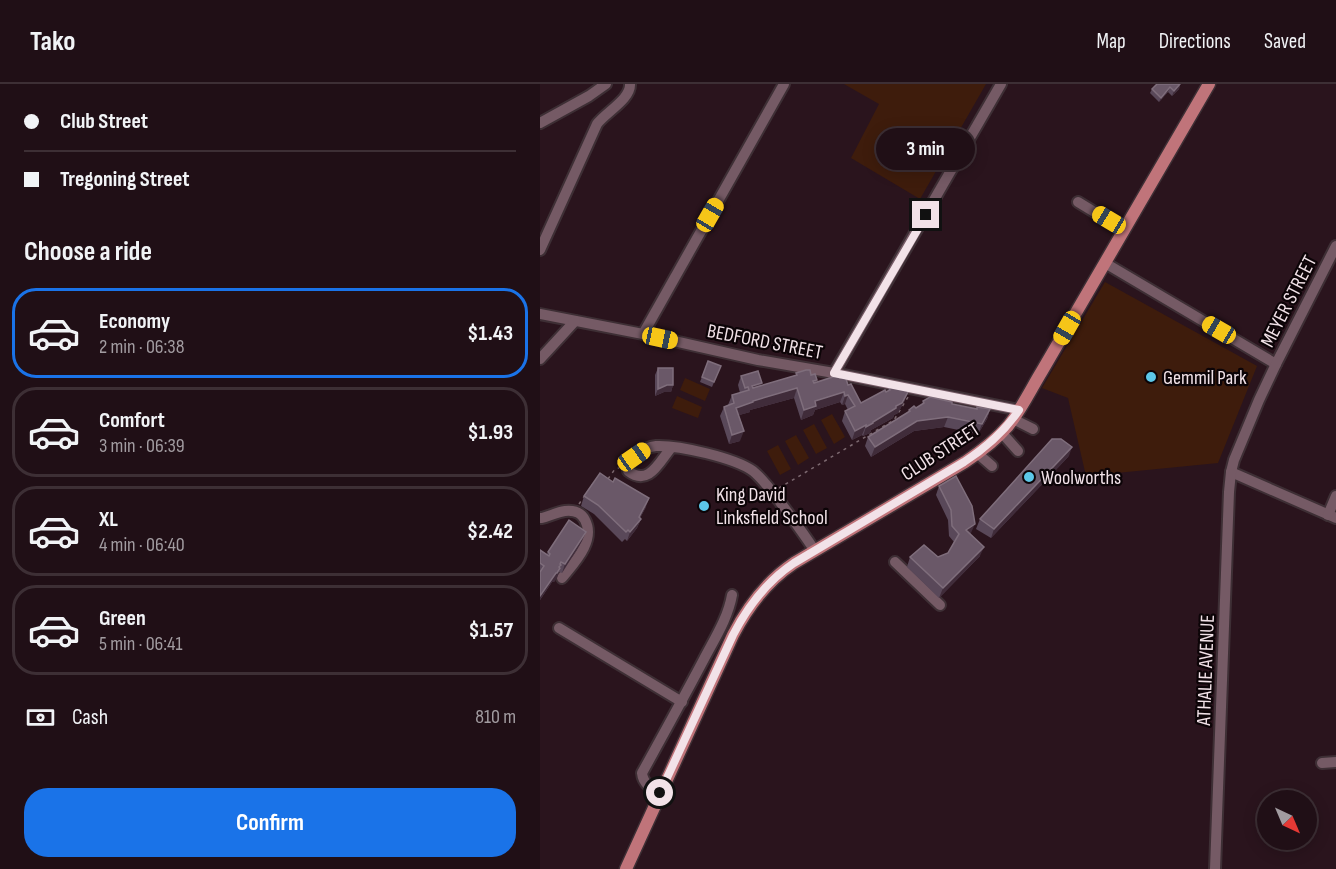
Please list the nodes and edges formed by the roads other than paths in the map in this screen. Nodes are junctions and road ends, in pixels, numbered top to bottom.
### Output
1 (606, 84) edge
2 (630, 84) edge
3 (784, 84) edge
4 (1001, 84) edge
5 (1209, 84) edge
6 (540, 123) edge
7 (1078, 202) dead end
8 (1124, 230) junction
9 (1336, 246) edge
10 (540, 250) edge
11 (1105, 263) junction
12 (540, 314) edge
13 (575, 321) junction
14 (643, 334) junction
15 (540, 359) edge
16 (1276, 364) junction
17 (834, 373) junction
18 (1016, 414) junction
19 (1033, 429) dead end
20 (1002, 432) junction
21 (671, 448) junction
22 (1018, 451) dead end
23 (977, 453) junction
24 (992, 466) dead end
25 (1231, 472) junction
26 (1336, 496) edge
27 (1332, 516) edge
28 (540, 518) edge
29 (815, 550) junction
30 (895, 562) dead end
31 (562, 578) dead end
32 (732, 595) dead end
33 (940, 605) dead end
34 (559, 628) dead end
35 (682, 702) junction
36 (1322, 762) dead end
37 (1336, 762) edge
38 (663, 795) junction
39 (626, 869) edge
40 (633, 869) edge
41 (1215, 869) edge

1 - 6 street
2 - 10 street
3 - 14 street
4 - 17 street
5 - 8 main road, CLUB STREET
7 - 8 street
8 - 11 main road, CLUB STREET
9 - 16 street, MEYER STREET
11 - 16 street
11 - 18 main road, CLUB STREET
12 - 13 street, BEDFORD STREET
13 - 14 street, BEDFORD STREET
13 - 15 street
14 - 17 street, BEDFORD STREET
16 - 25 street, MEYER STREET
17 - 18 street, BEDFORD STREET
18 - 19 street, BEDFORD STREET
18 - 20 main road, CLUB STREET
20 - 22 street
20 - 23 main road, CLUB STREET
21 - 21 street
21 - 29 street
23 - 24 street
23 - 29 main road, CLUB STREET
25 - 27 street
25 - 41 street, ATHALIE AVENUE
26 - 27 street
28 - 31 street
29 - 38 main road, CLUB STREET
30 - 33 street
32 - 35 street
34 - 35 street
35 - 38 street
36 - 37 street
38 - 39 main road, CLUB STREET
38 - 40 main road, CLUB STREET

